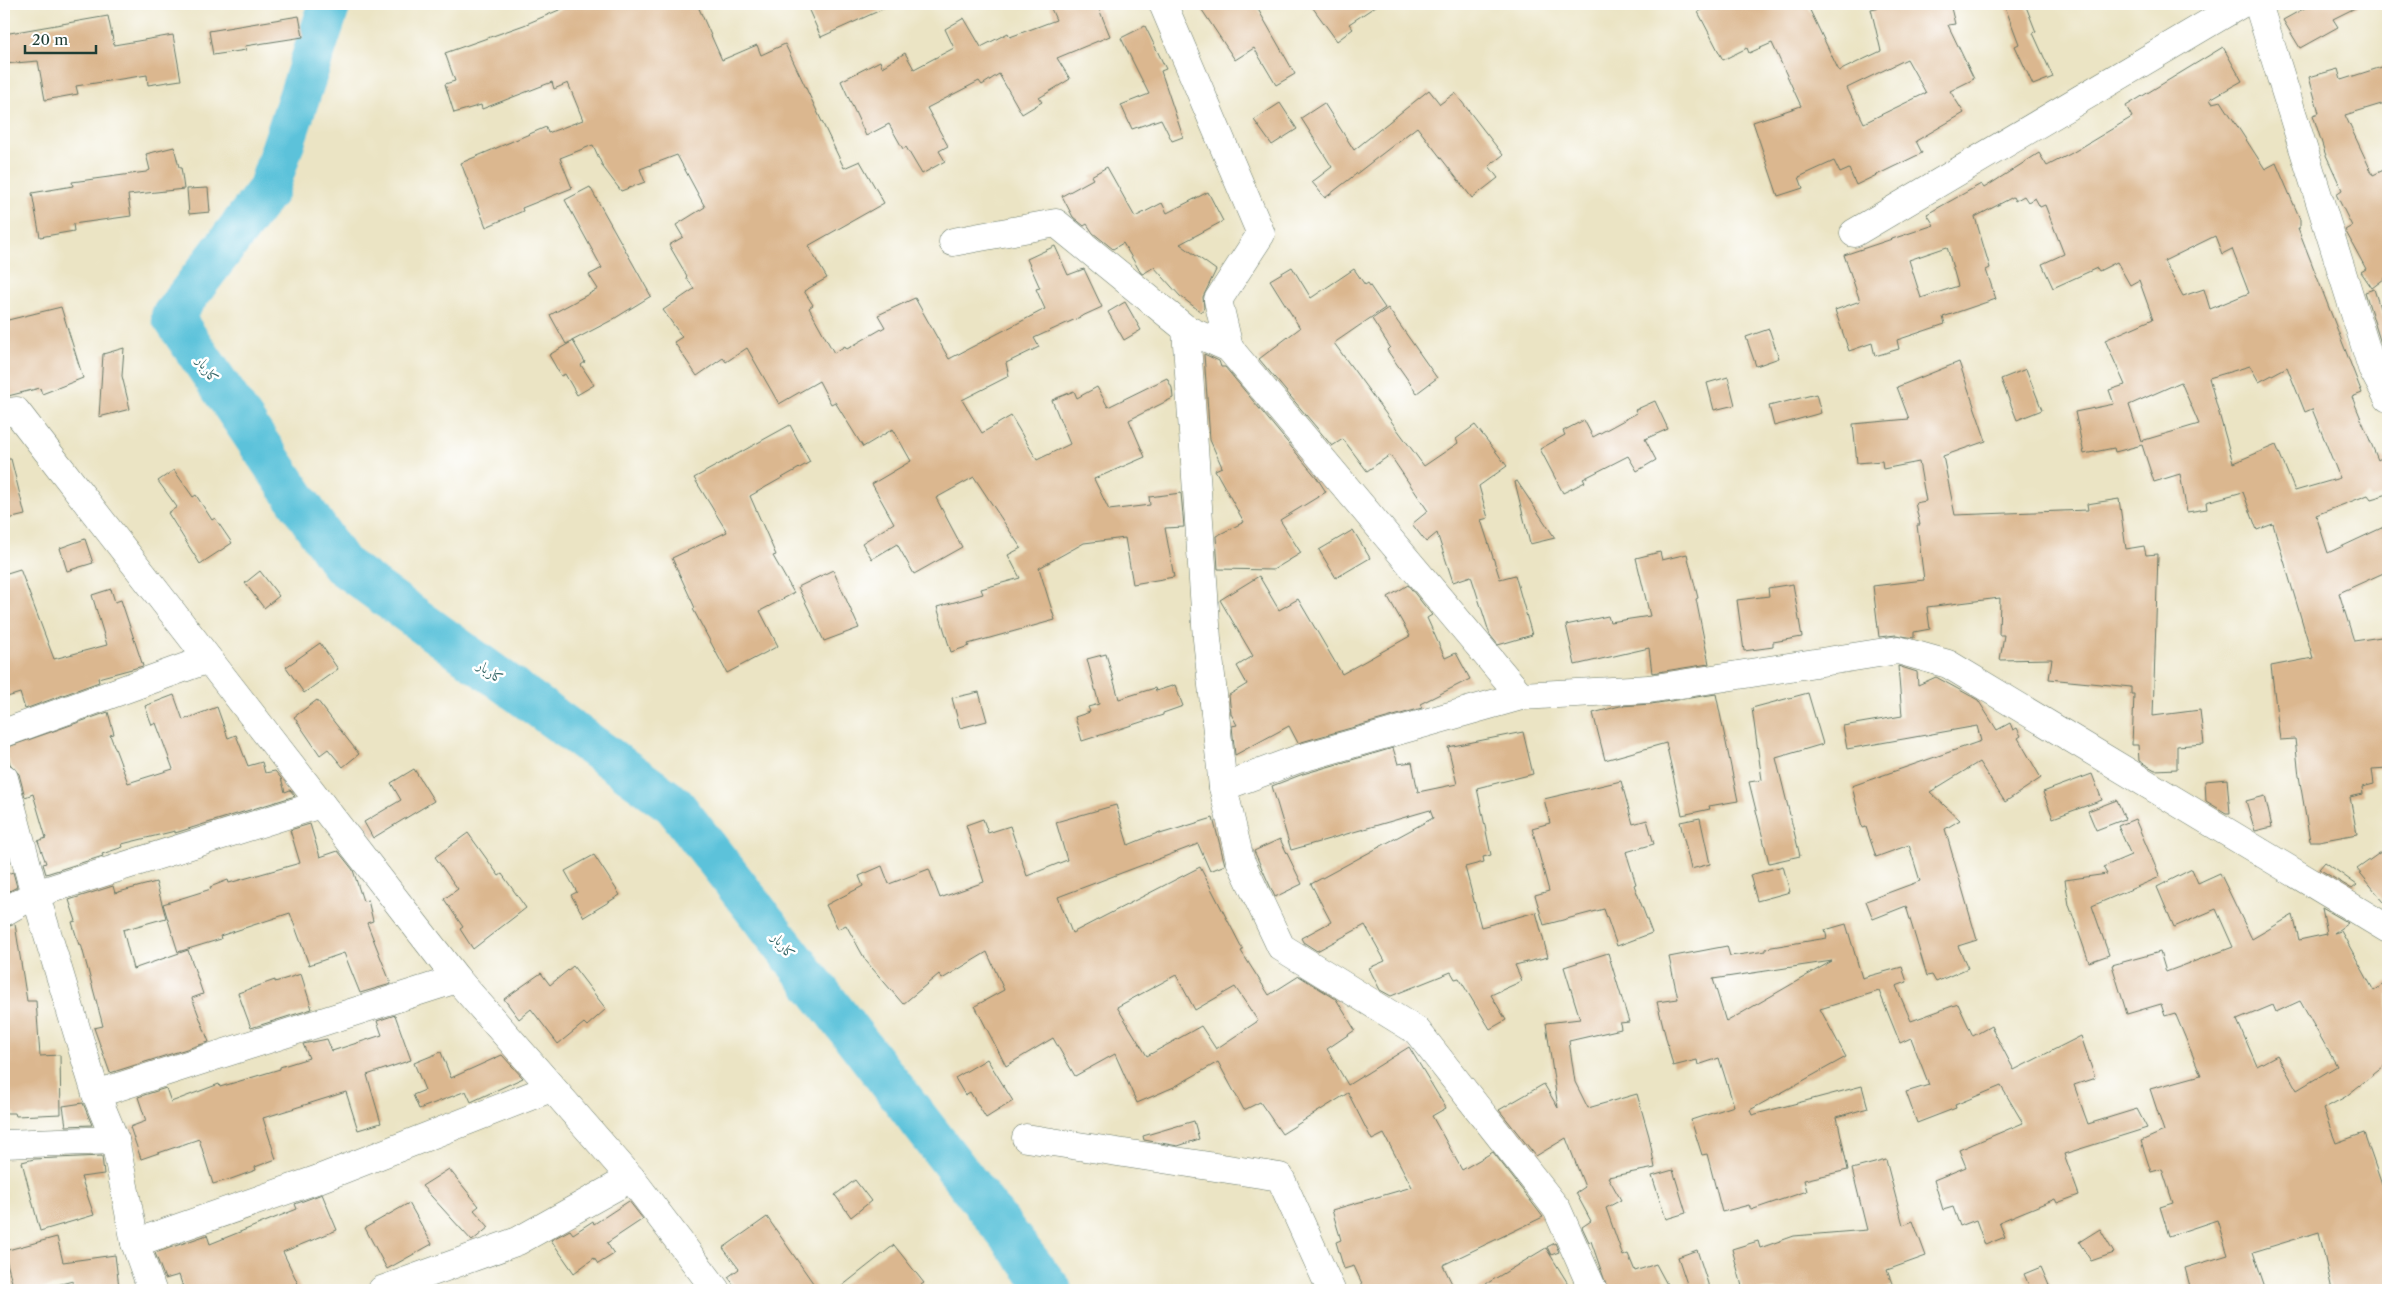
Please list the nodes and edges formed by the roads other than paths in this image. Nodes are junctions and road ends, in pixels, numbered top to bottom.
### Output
1 (1164, 4) edge
2 (2240, 4) edge
3 (2258, 4) edge
4 (1854, 233) dead end
5 (953, 242) dead end
6 (1186, 329) junction
7 (1229, 348) junction
8 (2388, 398) edge
9 (4, 413) edge
10 (208, 659) junction
11 (1521, 696) junction
12 (4, 733) edge
13 (4, 778) edge
14 (1223, 787) junction
15 (320, 804) junction
16 (35, 894) junction
17 (4, 912) edge
18 (2388, 929) edge
19 (458, 979) junction
20 (551, 1088) junction
21 (96, 1094) junction
22 (1026, 1138) dead end
23 (115, 1140) junction
24 (4, 1144) edge
25 (631, 1178) junction
26 (136, 1243) junction
27 (152, 1290) edge
28 (382, 1290) edge
29 (716, 1290) edge
30 (1331, 1290) edge
31 (1593, 1290) edge

1 - 7 street
2 - 4 street
3 - 8 street
5 - 6 street
6 - 7 street
6 - 14 street
7 - 11 street
9 - 10 street
10 - 12 street
10 - 15 street
11 - 14 street
11 - 18 street
13 - 16 street
14 - 31 street
15 - 16 street
15 - 19 street
16 - 17 street
16 - 21 street
19 - 20 street
19 - 21 street
20 - 25 street
20 - 26 street
21 - 23 street
22 - 30 street
23 - 24 street
23 - 26 street
25 - 28 street
25 - 29 street
26 - 27 street

